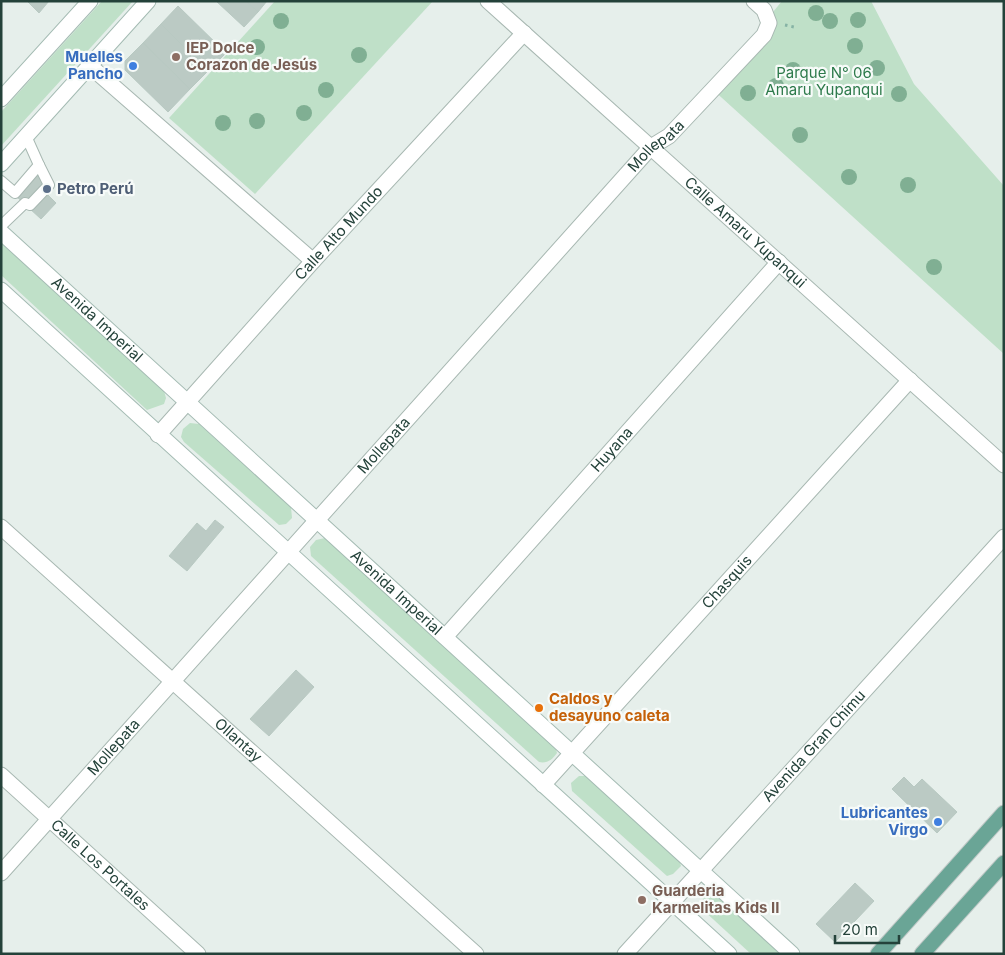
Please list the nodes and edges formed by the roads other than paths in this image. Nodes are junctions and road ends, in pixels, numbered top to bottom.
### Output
1 (90, 1) edge
2 (148, 1) edge
3 (488, 1) edge
4 (754, 1) edge
5 (524, 33) junction
6 (90, 66) junction
7 (1, 99) edge
8 (26, 136) junction
9 (651, 147) junction
10 (1, 164) edge
11 (39, 165) junction
12 (1, 181) edge
13 (15, 193) junction
14 (25, 202) junction
15 (1, 226) edge
16 (1, 232) edge
17 (313, 262) junction
18 (779, 262) junction
19 (1, 290) edge
20 (910, 380) junction
21 (187, 402) junction
22 (158, 435) junction
23 (1004, 465) edge
24 (317, 520) junction
25 (1, 527) edge
26 (1004, 537) edge
27 (288, 553) junction
28 (445, 637) junction
29 (173, 681) junction
30 (572, 753) junction
31 (1, 775) edge
32 (543, 785) junction
33 (1004, 812) edge
34 (50, 819) junction
35 (1004, 863) edge
36 (701, 870) junction
37 (1, 873) edge
38 (672, 902) junction
39 (198, 954) edge
40 (476, 954) edge
41 (625, 954) edge
42 (729, 954) edge
43 (792, 954) edge
44 (878, 954) edge
45 (922, 954) edge

1 - 7 street
2 - 6 street
3 - 5 street, Calle Amaru Yupanqui
4 - 9 street, Mollepata
5 - 9 street, Calle Amaru Yupanqui
5 - 17 street, Calle Alto Mundo
6 - 8 street
6 - 17 street
8 - 10 street
8 - 11 lane
9 - 18 street, Calle Amaru Yupanqui
9 - 24 street, Mollepata
11 - 13 lane
11 - 14 lane
12 - 13 lane
13 - 14 lane
14 - 15 lane
16 - 21 street, Avenida Imperial
17 - 21 street, Calle Alto Mundo
18 - 20 street, Calle Amaru Yupanqui
18 - 28 street, Huyana
19 - 22 street
20 - 23 street, Calle Amaru Yupanqui
20 - 30 street, Chasquis
21 - 22 street, Calle Alto Mundo
21 - 24 street, Avenida Imperial
22 - 27 street
24 - 27 street, Mollepata
24 - 28 street, Avenida Imperial
25 - 29 street, Ollantay
26 - 36 street, Avenida Gran Chimu
27 - 29 street, Mollepata
27 - 32 street
28 - 30 street, Avenida Imperial
29 - 34 street, Mollepata
29 - 40 street, Ollantay
30 - 32 street, Chasquis
30 - 36 street, Avenida Imperial
31 - 34 street, Calle Los Portales
32 - 38 street
33 - 44 main road
34 - 37 street, Mollepata
34 - 39 street, Calle Los Portales
35 - 45 main road
36 - 38 street, Avenida Gran Chimu
36 - 43 street, Avenida Imperial
38 - 41 street, Avenida Gran Chimu
38 - 42 street

